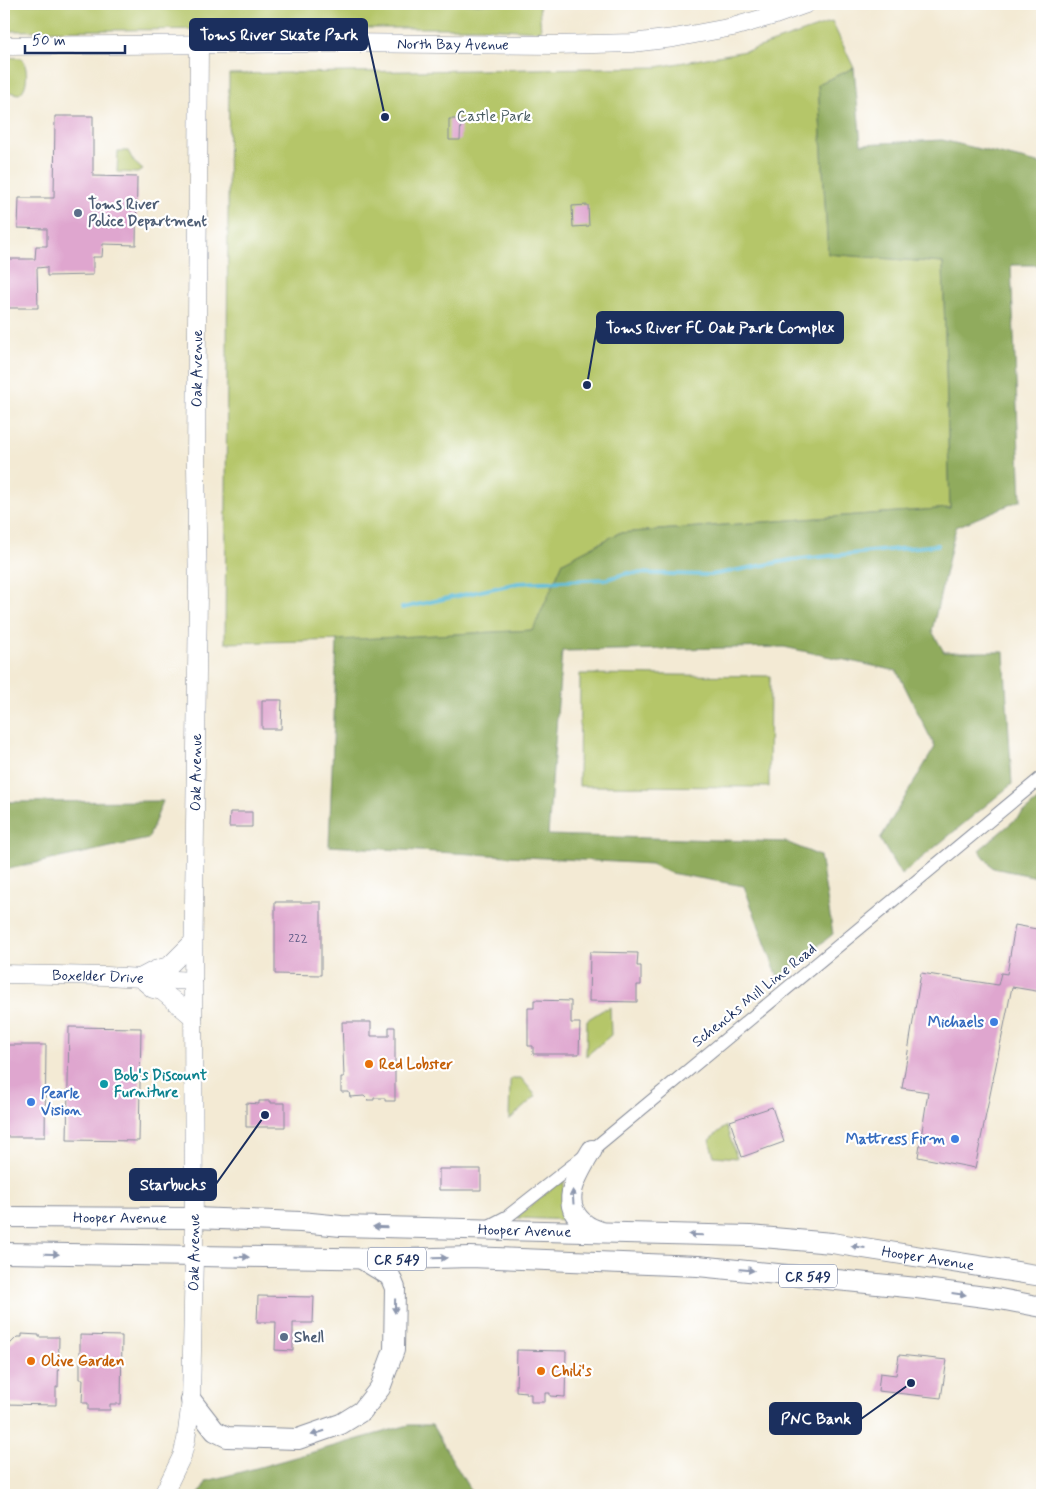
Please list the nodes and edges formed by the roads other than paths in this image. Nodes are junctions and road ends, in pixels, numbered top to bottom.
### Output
1 (806, 4) edge
2 (199, 44) junction
3 (4, 46) edge
4 (1042, 777) edge
5 (193, 942) junction
6 (4, 974) edge
7 (140, 978) junction
8 (193, 981) junction
9 (193, 1017) junction
10 (592, 1150) junction
11 (4, 1217) edge
12 (193, 1218) junction
13 (482, 1230) junction
14 (601, 1232) junction
15 (4, 1253) edge
16 (194, 1256) junction
17 (360, 1258) junction
18 (1042, 1276) edge
19 (1042, 1307) edge
20 (191, 1400) junction
21 (163, 1495) edge

1 - 2 street, North Bay Avenue
2 - 3 street, North Bay Avenue
2 - 5 street, Oak Avenue
4 - 10 street, Schencks Mill Line Road
5 - 7 street
5 - 8 street, Oak Avenue
6 - 7 street, Boxelder Drive
7 - 8 street, Boxelder Drive
7 - 9 street
8 - 9 street, Oak Avenue
9 - 12 street, Oak Avenue
10 - 13 street, Schencks Mill Line Road
14 -> 10 main road
11 - 12 main road, Hooper Avenue / CR 549
13 -> 12 main road, Hooper Avenue / CR 549
12 - 16 street, Oak Avenue
13 - 14 main road, Hooper Avenue / CR 549
18 -> 14 main road, Hooper Avenue / CR 549
15 -> 16 main road, Hooper Avenue / CR 549
16 -> 17 main road, Hooper Avenue / CR 549
16 - 20 street, Oak Avenue
17 -> 19 main road, Hooper Avenue / CR 549
17 -> 20 main road
20 - 21 street, Oak Avenue

